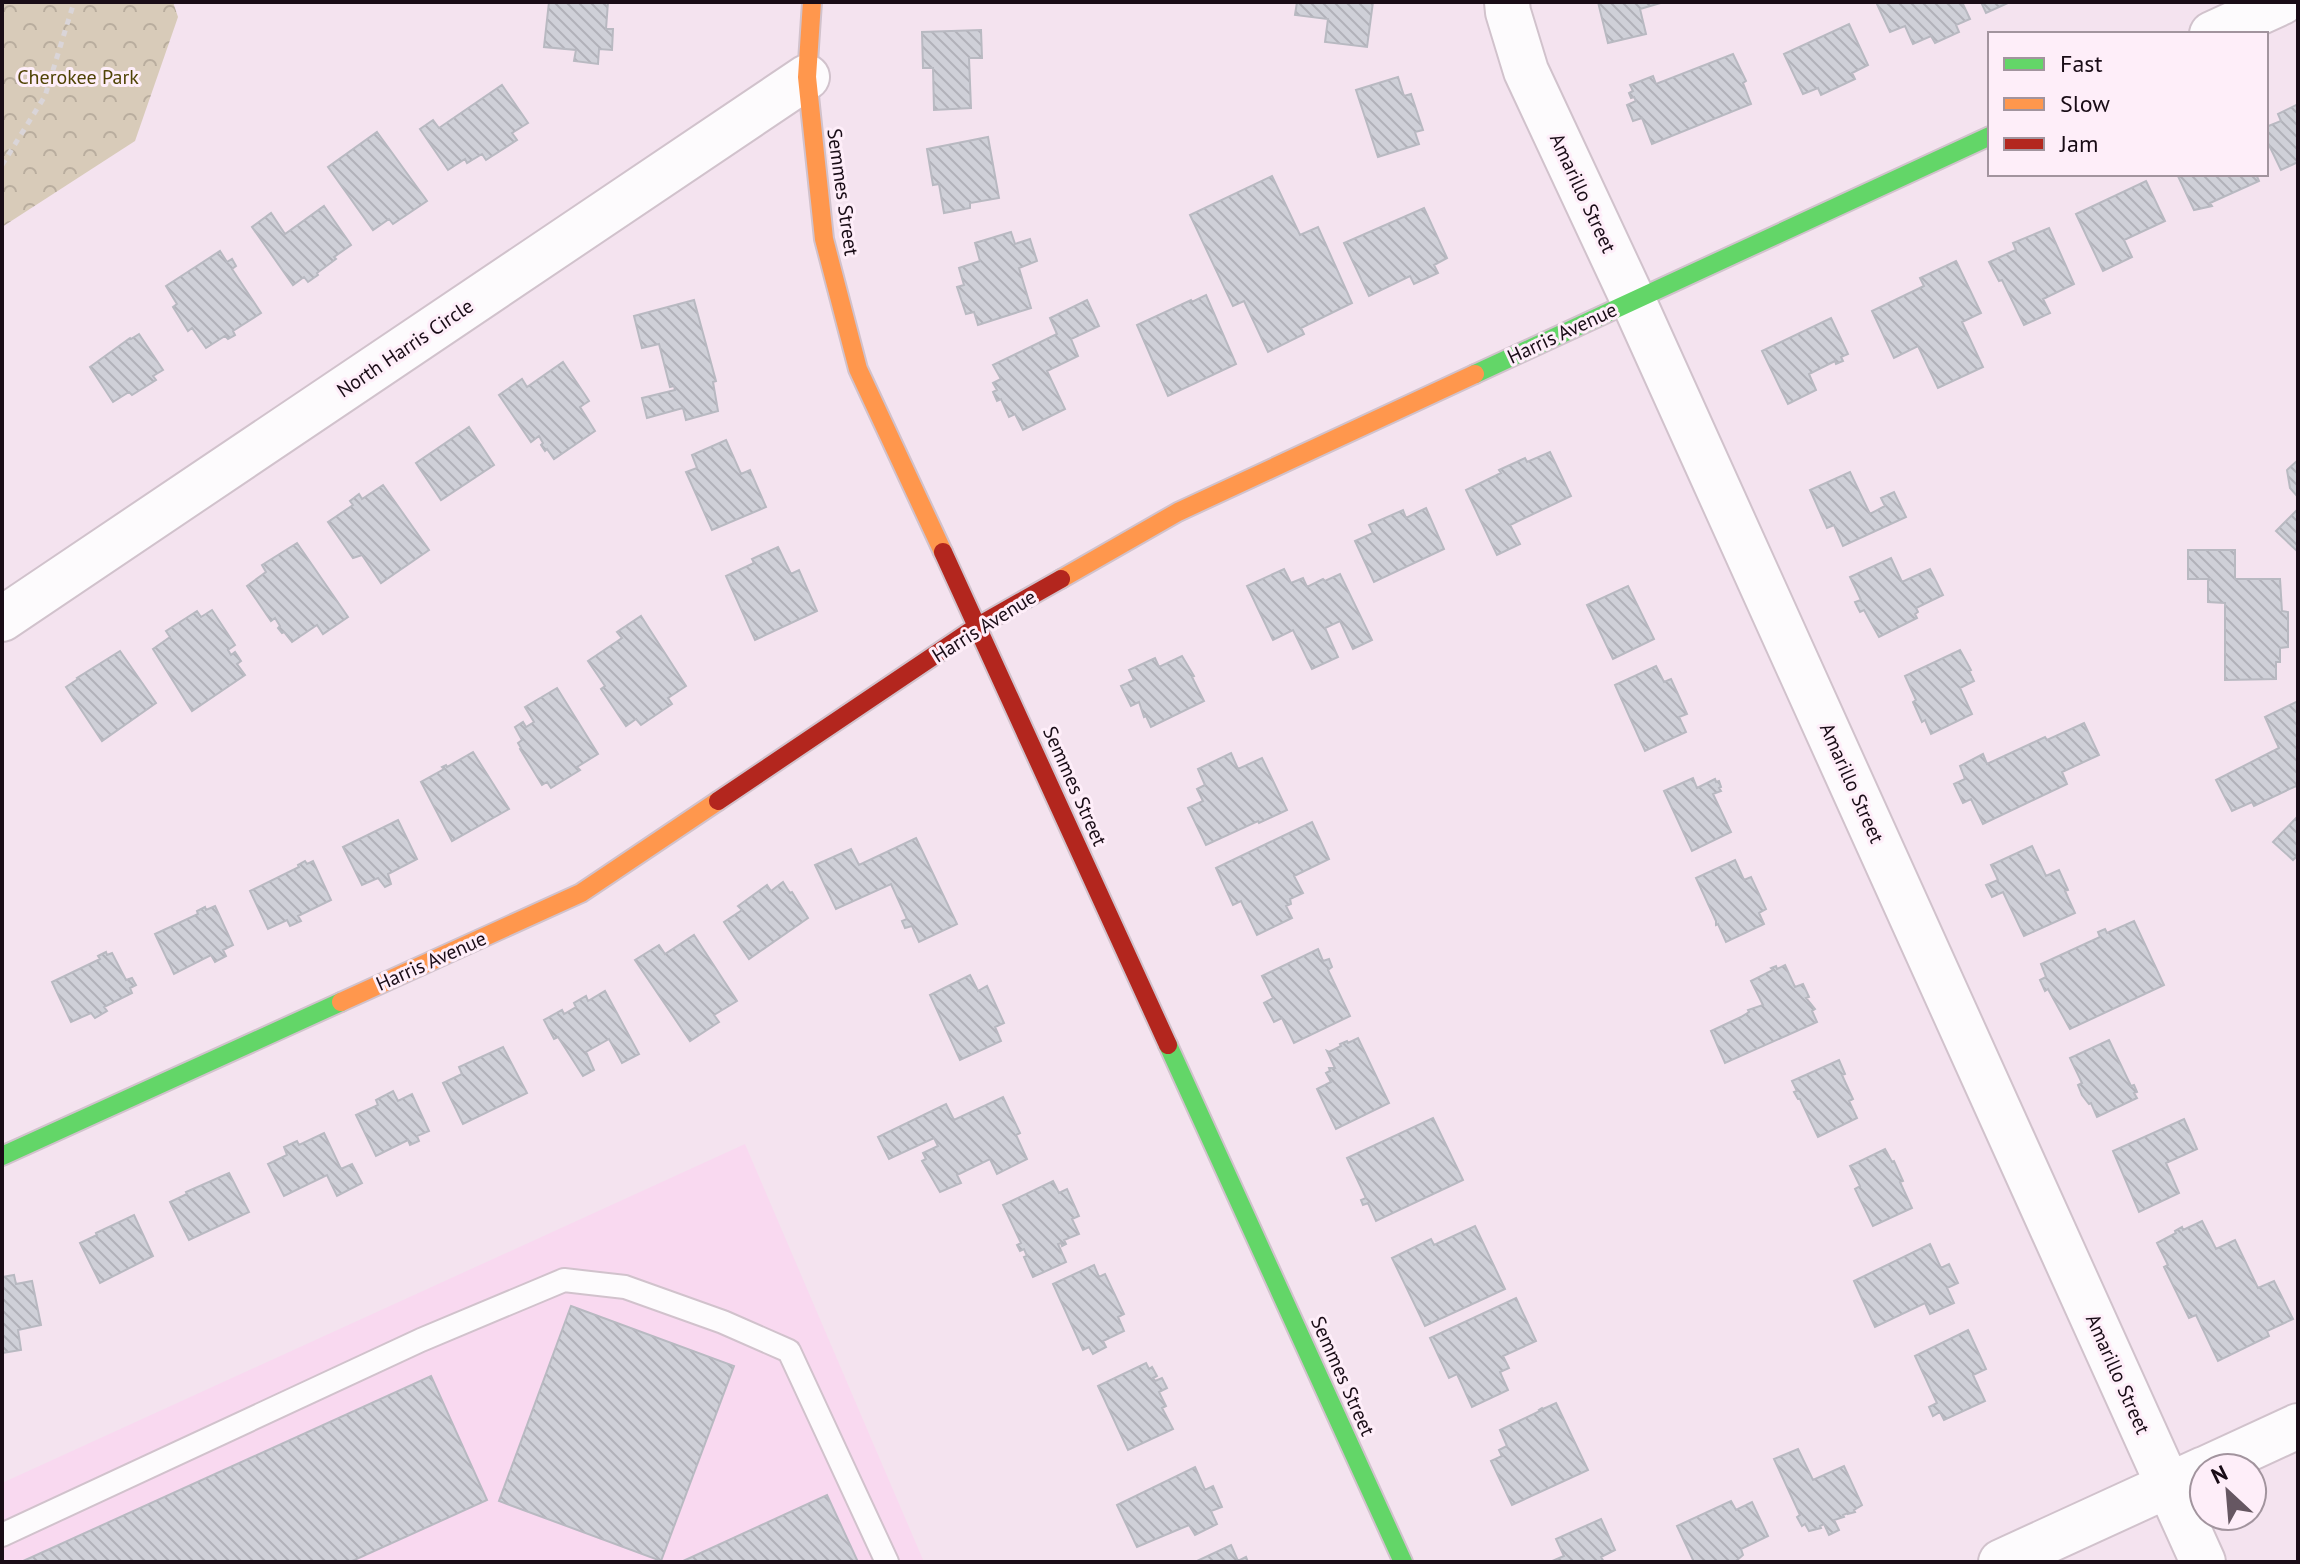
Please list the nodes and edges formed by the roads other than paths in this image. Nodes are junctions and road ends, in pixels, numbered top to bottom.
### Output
1 (812, 2) edge
2 (1507, 2) edge
3 (2282, 2) edge
4 (2216, 32) edge
5 (807, 77) junction
6 (1988, 137) edge
7 (1633, 300) junction
8 (2, 619) edge
9 (978, 626) junction
10 (2, 1156) edge
11 (2298, 1426) edge
12 (2241, 1452) edge
13 (2188, 1464) edge
14 (2188, 1476) edge
15 (2200, 1532) edge
16 (2, 1535) edge
17 (887, 1562) edge
18 (1403, 1562) edge
19 (2001, 1562) edge
20 (2203, 1562) edge

1 - 5 street, Semmes Street
2 - 7 street, Amarillo Street
3 - 4 street
5 - 8 street, North Harris Circle
5 - 9 street, Semmes Street
6 - 7 street, Harris Avenue
7 - 9 street, Harris Avenue
7 - 13 street, Amarillo Street
9 - 10 street, Harris Avenue
9 - 18 street, Semmes Street
11 - 12 street
14 - 19 street
15 - 20 street, Amarillo Street
16 - 17 lane

